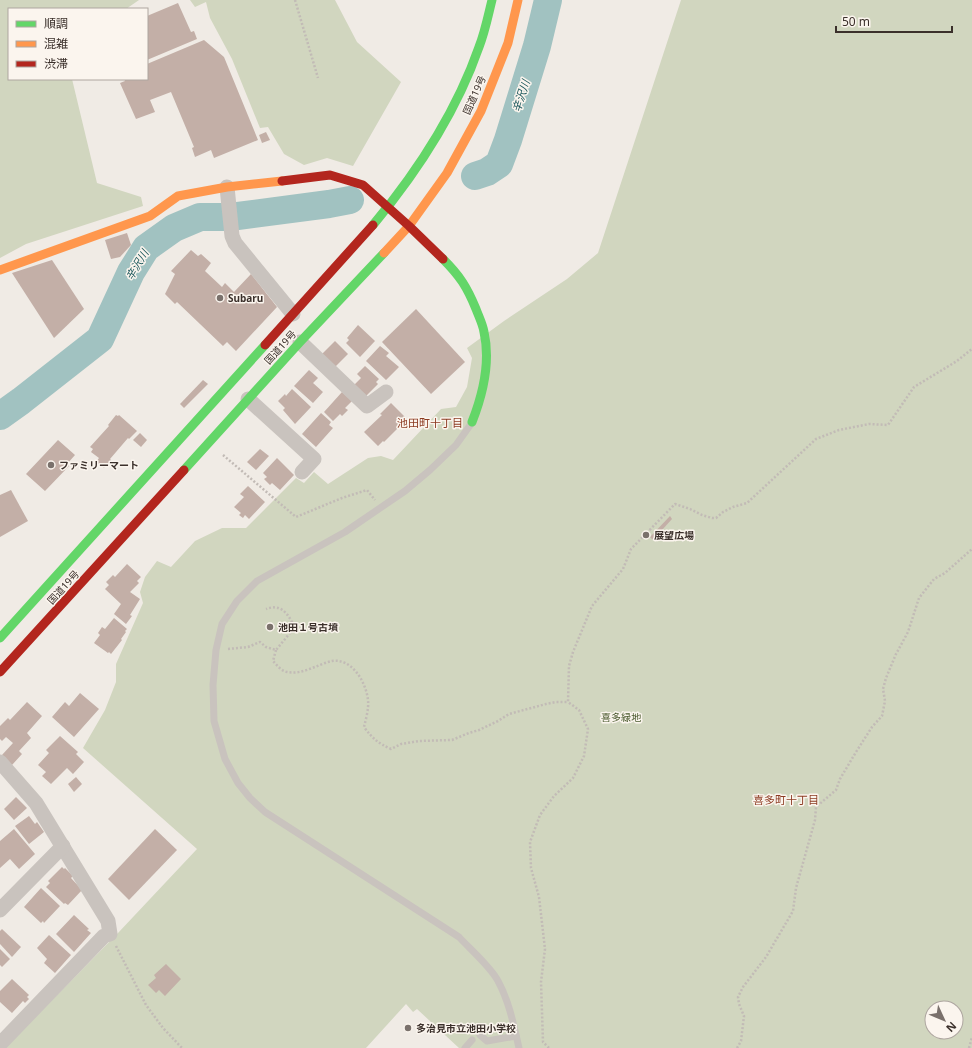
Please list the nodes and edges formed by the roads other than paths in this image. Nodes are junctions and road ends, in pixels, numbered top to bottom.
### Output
1 (492, 0) edge
2 (518, 0) edge
3 (228, 194) junction
4 (389, 208) junction
5 (409, 226) junction
6 (0, 270) edge
7 (293, 314) junction
8 (300, 342) junction
9 (386, 392) dead end
10 (248, 400) junction
11 (472, 422) joint
12 (302, 472) dead end
13 (0, 638) edge
14 (0, 672) edge
15 (0, 762) edge
16 (63, 846) junction
17 (0, 910) edge
18 (480, 1035) dead end
19 (516, 1036) junction
20 (472, 1040) dead end
21 (0, 1044) edge
22 (465, 1048) edge
23 (519, 1048) edge

1 - 4 main road, 国道19号
2 - 5 main road, 国道19号
3 - 4 main road
3 - 6 main road
3 - 7 street
4 - 5 main road
4 - 7 main road, 国道19号
5 - 8 main road, 国道19号
5 - 11 main road
7 - 13 main road, 国道19号
8 - 9 street
8 - 10 main road, 国道19号
10 - 12 street
10 - 14 main road, 国道19号
11 - 19 lane
15 - 16 street
16 - 17 street
16 - 21 street
18 - 19 lane
19 - 23 lane
20 - 22 lane

